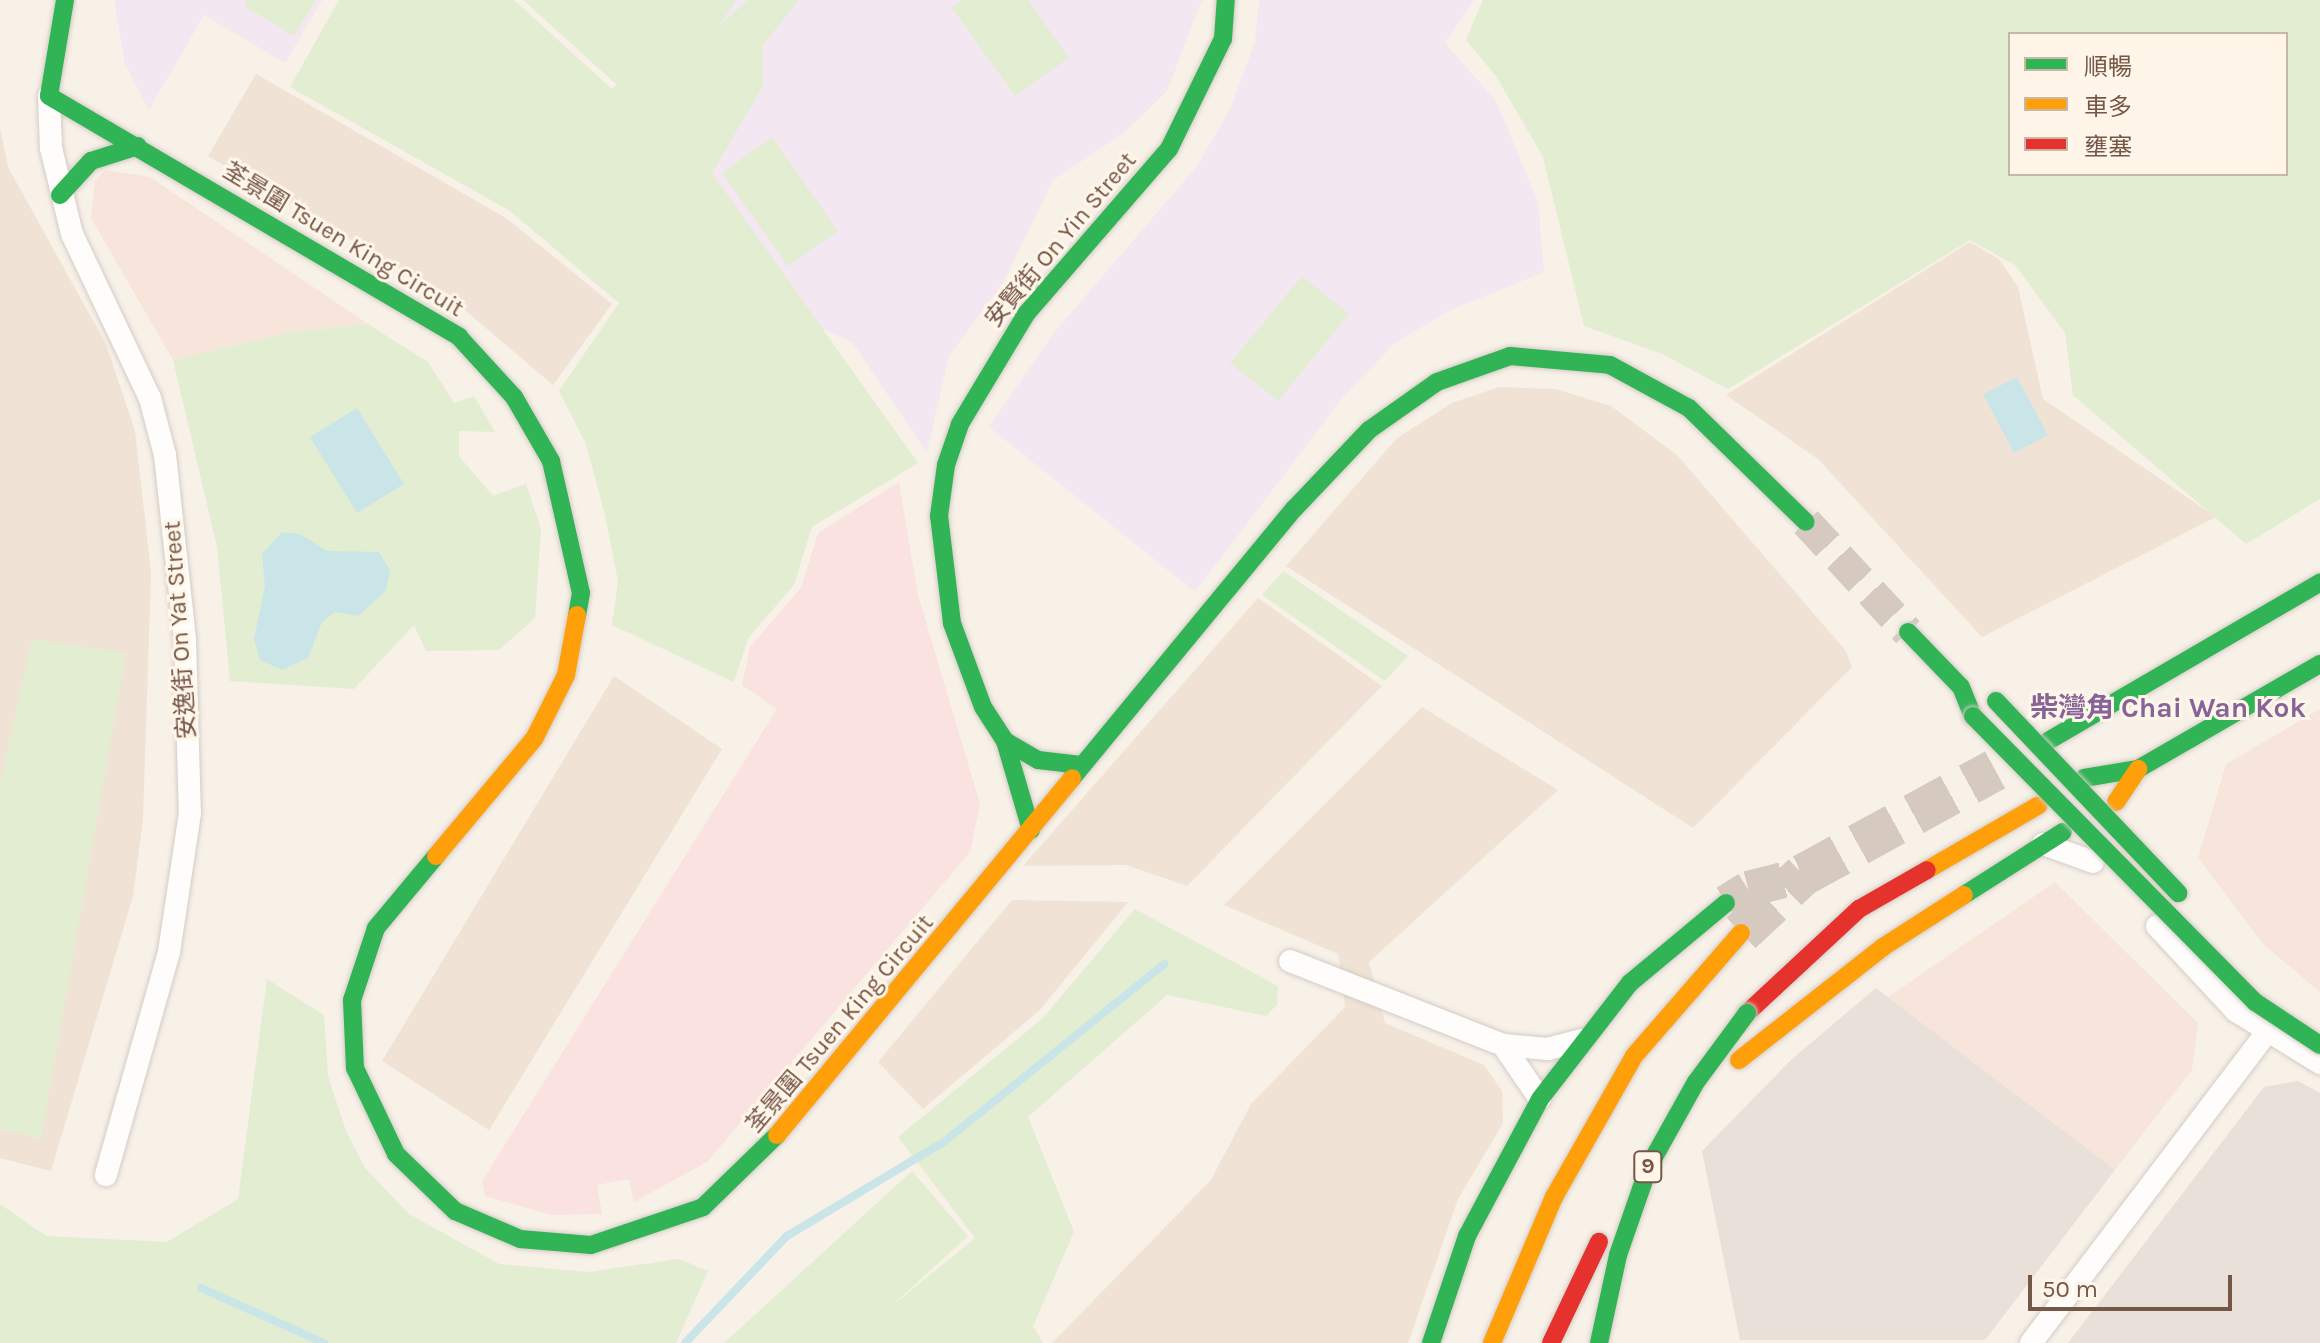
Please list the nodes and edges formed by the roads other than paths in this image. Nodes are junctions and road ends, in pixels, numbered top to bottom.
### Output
1 (65, 0) edge
2 (1226, 0) edge
3 (49, 96) junction
4 (138, 146) junction
5 (60, 195) junction
6 (1806, 522) tunnel mouth
7 (2320, 583) edge
8 (1908, 632) tunnel mouth
9 (2320, 664) edge
10 (1961, 687) junction
11 (1005, 741) junction
12 (2048, 741) dead end
13 (1081, 765) junction
14 (2138, 769) junction
15 (2084, 778) dead end
16 (2116, 802) dead end
17 (2039, 805) dead end
18 (1031, 830) junction
19 (2063, 832) dead end
20 (2043, 844) junction
21 (2093, 862) dead end
22 (1726, 903) tunnel mouth
23 (2157, 926) dead end
24 (1741, 933) tunnel mouth
25 (1290, 961) dead end
26 (2320, 1023) edge
27 (2266, 1033) junction
28 (1582, 1040) junction
29 (1503, 1045) junction
30 (2320, 1045) edge
31 (1739, 1060) dead end
32 (2320, 1063) edge
33 (1540, 1099) junction
34 (106, 1175) dead end
35 (1599, 1242) dead end
36 (1431, 1343) edge
37 (1492, 1343) edge
38 (1551, 1343) edge
39 (1599, 1343) edge
40 (2031, 1343) edge

1 - 3 main road
2 - 11 main road, 安賢街 On Yin Street
3 - 4 main road, 荃景圍 Tsuen King Circuit
3 - 5 street, 安逸街 On Yat Street
4 - 5 main road
4 - 18 main road, 荃景圍 Tsuen King Circuit
5 - 34 street, 安逸街 On Yat Street
6 - 13 main road, 荃景圍 Tsuen King Circuit
7 - 12 main road
8 - 10 main road
9 - 14 main road
10 - 26 main road, bridge
10 - 30 main road, bridge
11 - 13 main road
11 - 18 main road
13 - 18 main road, 荃景圍 Tsuen King Circuit
14 - 15 main road
14 - 16 main road
17 - 39 main road, 9, bridge
19 - 20 main road
20 - 21 street
20 - 31 main road
22 - 28 main road
23 - 27 street
24 - 37 main road
25 - 29 street
27 - 32 street
27 - 40 street
28 - 29 street
28 - 33 main road
29 - 33 street
33 - 36 main road
35 - 38 main road

